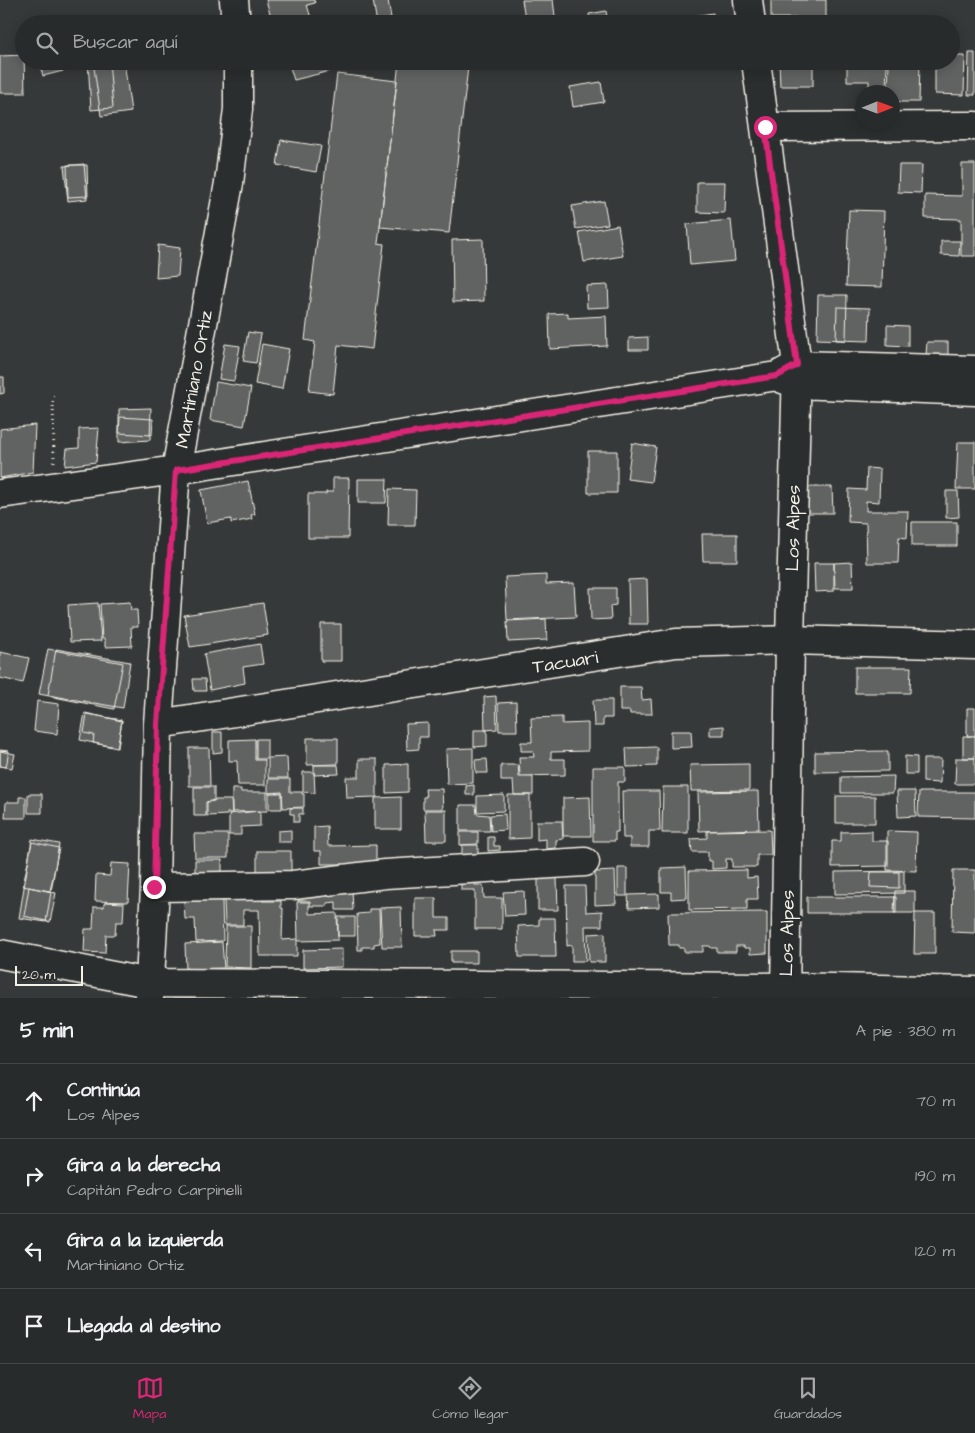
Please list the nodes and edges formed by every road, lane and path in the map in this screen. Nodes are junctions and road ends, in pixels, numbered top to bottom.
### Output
1 (234, 0) edge
2 (748, 0) edge
3 (235, 15) edge
4 (750, 15) edge
5 (238, 70) edge
6 (757, 70) edge
7 (975, 126) edge
8 (765, 127) junction
9 (790, 375) junction
10 (975, 382) edge
11 (53, 396) dead end
12 (176, 470) junction
13 (54, 486) junction
14 (0, 494) edge
15 (790, 640) junction
16 (975, 644) edge
17 (158, 724) junction
18 (585, 862) dead end
19 (154, 887) junction
20 (0, 954) edge
21 (149, 991) edge
22 (975, 991) edge
23 (786, 993) edge

1 - 3 street
2 - 4 street
5 - 12 street, Martiniano Ortiz
6 - 8 street, Los Alpes
7 - 8 street
8 - 9 street, Los Alpes
9 - 10 street
9 - 12 street
9 - 15 street, Los Alpes
11 - 13 path
12 - 13 street
12 - 17 street, Martiniano Ortiz
13 - 14 street
15 - 16 street, Tacuari
15 - 17 street, Tacuari
15 - 23 street, Los Alpes
17 - 19 street, Martiniano Ortiz
18 - 19 street
19 - 21 street, Martiniano Ortiz
20 - 21 street
21 - 23 street
22 - 23 street

